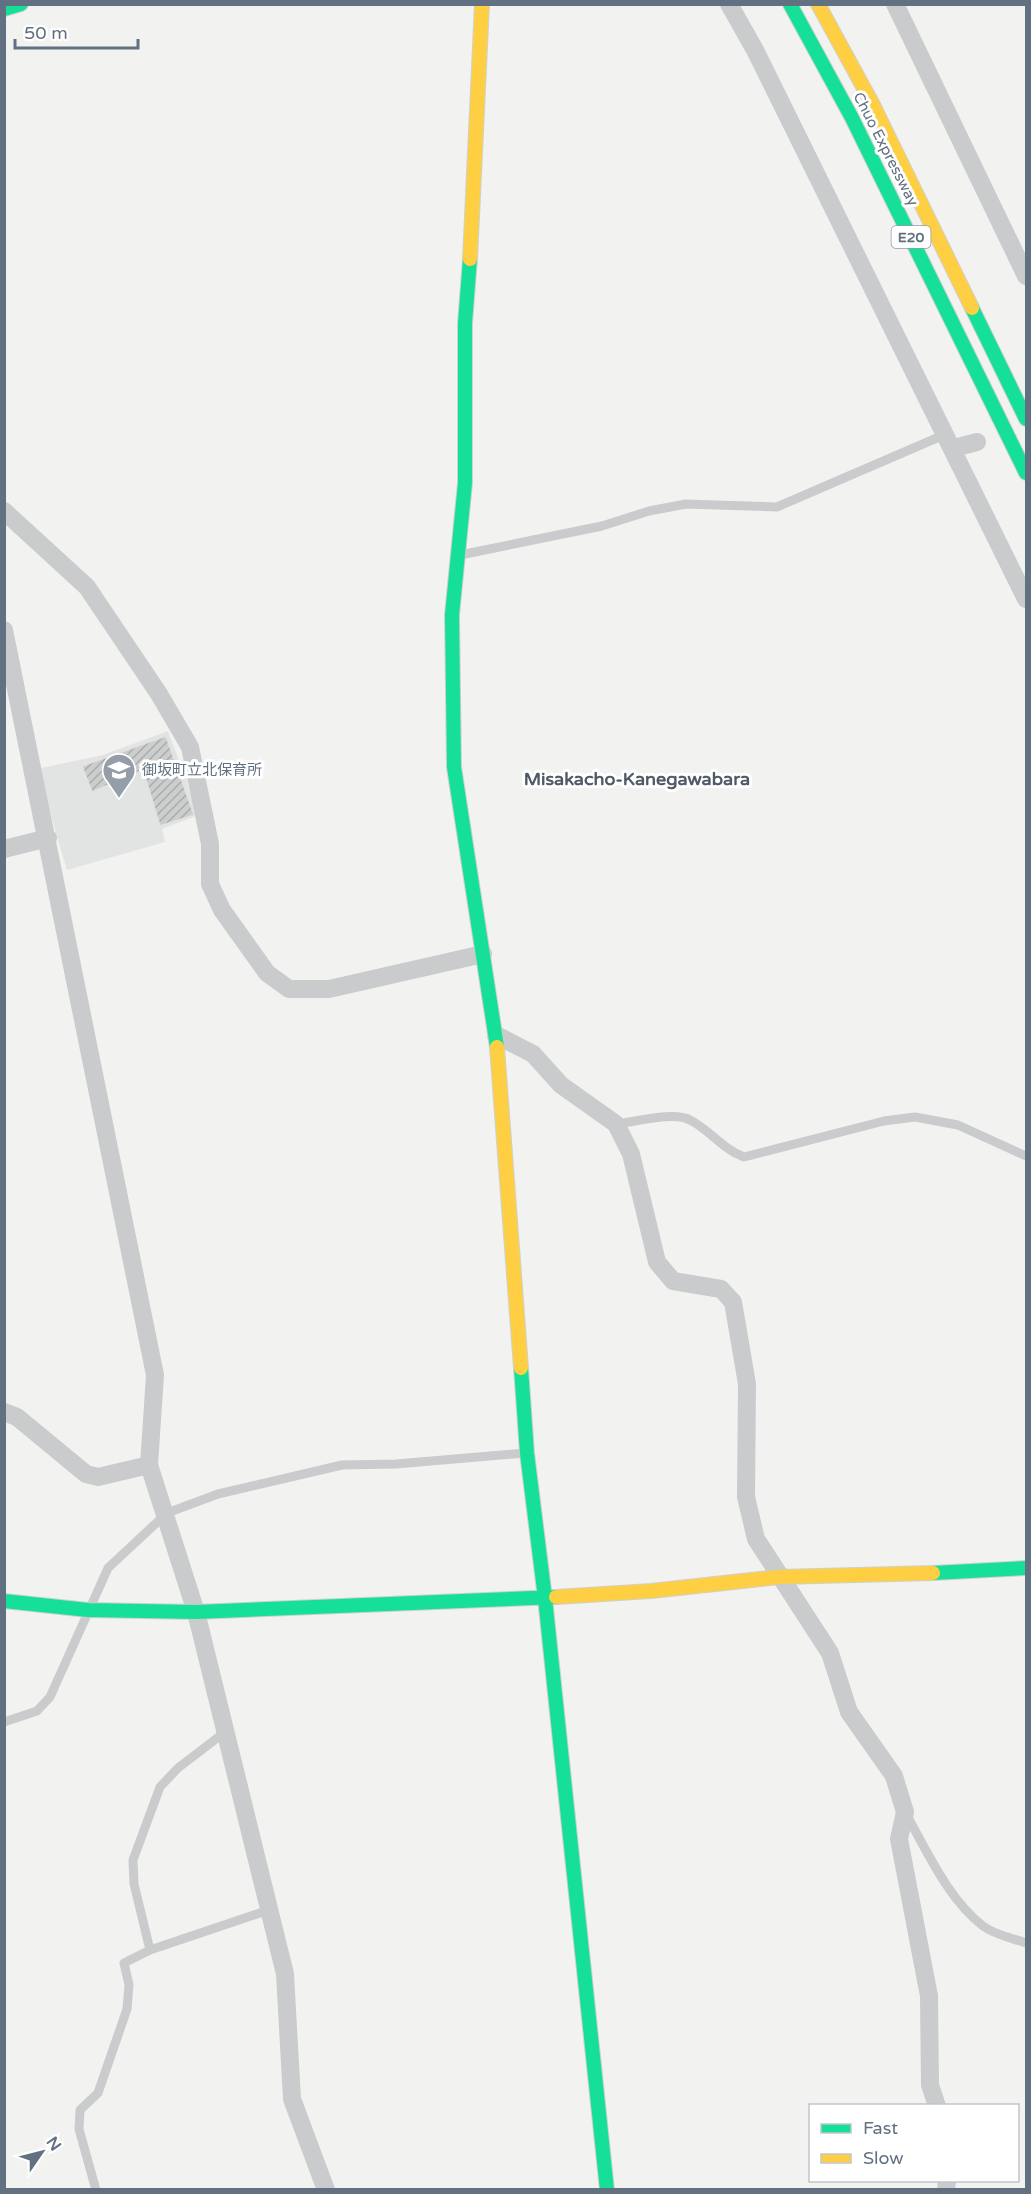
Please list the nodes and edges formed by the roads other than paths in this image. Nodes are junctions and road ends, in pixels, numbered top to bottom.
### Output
1 (21, 4) edge
2 (482, 4) edge
3 (729, 4) edge
4 (790, 4) edge
5 (818, 4) edge
6 (895, 4) edge
7 (4, 9) edge
8 (1026, 276) edge
9 (1026, 419) edge
10 (950, 441) junction
11 (977, 442) dead end
12 (1026, 473) edge
13 (4, 511) edge
14 (458, 555) junction
15 (1026, 599) edge
16 (4, 630) edge
17 (48, 837) junction
18 (4, 849) edge
19 (483, 954) junction
20 (496, 1035) junction
21 (616, 1124) junction
22 (1026, 1156) edge
23 (4, 1412) edge
24 (527, 1452) junction
25 (149, 1465) junction
26 (166, 1513) junction
27 (1026, 1568) edge
28 (779, 1577) junction
29 (545, 1598) junction
30 (4, 1601) edge
31 (88, 1610) junction
32 (196, 1612) junction
33 (4, 1722) edge
34 (226, 1732) junction
35 (905, 1812) junction
36 (269, 1910) junction
37 (1026, 1942) edge
38 (150, 1950) junction
39 (936, 2104) edge
40 (96, 2190) edge
41 (326, 2190) edge
42 (608, 2190) edge

1 - 7 main road
2 - 14 main road
3 - 10 street
4 - 12 main road, Chuo Expressway / E20
5 - 9 main road, Chuo Expressway / E20
6 - 8 street
10 - 11 street
10 - 14 lane
10 - 15 street
13 - 19 street
14 - 19 main road
16 - 17 street
17 - 18 street
17 - 25 street
19 - 20 main road
20 - 21 street
20 - 24 main road
21 - 22 lane
21 - 28 street
23 - 25 street
24 - 26 lane
24 - 29 main road
25 - 26 street
26 - 31 lane
26 - 32 street
27 - 28 main road
28 - 29 main road
28 - 35 street
29 - 32 main road
29 - 42 main road
30 - 31 main road
31 - 32 main road
31 - 33 lane
32 - 34 street
34 - 36 street
34 - 38 lane
35 - 37 lane
35 - 39 street
36 - 38 lane
36 - 41 street
38 - 40 lane

